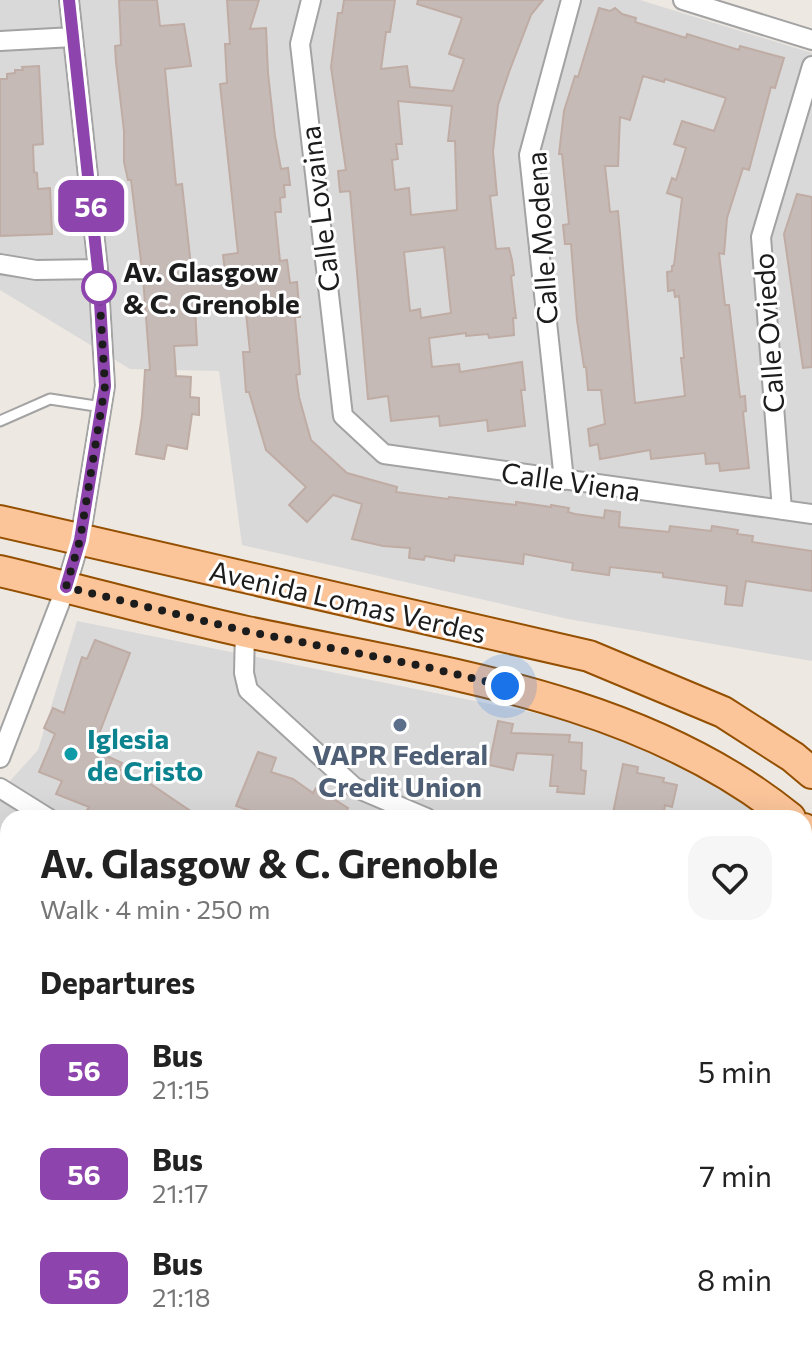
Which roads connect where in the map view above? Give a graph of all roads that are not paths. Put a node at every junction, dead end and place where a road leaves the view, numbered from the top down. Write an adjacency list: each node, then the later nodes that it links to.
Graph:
1 (69, 0): 5 (street)
2 (311, 0): 12 (street, Calle Lovaina)
3 (571, 0): 14 (street, Calle Modena)
4 (683, 0): 6 (street)
5 (73, 37): 7 (street); 10 (street)
6 (812, 40)
7 (0, 41)
8 (812, 66): 15 (street, Calle Oviedo)
9 (0, 264): 10 (street)
10 (98, 269): 11 (street)
11 (102, 407): 13 (lane); 18 (street)
12 (344, 417): 14 (street, Calle Viena)
13 (0, 421)
14 (564, 480): 15 (street, Calle Viena)
15 (782, 510): 16 (street, Calle Viena)
16 (812, 514)
17 (0, 521): 18 (main road, Avenida Lomas Verdes)
18 (80, 540): 20 (street); 23 (main road, Avenida Lomas Verdes)
19 (0, 571): 20 (main road, Avenida Lomas Verdes)
20 (66, 587): 21 (main road, Avenida Lomas Verdes); 22 (street)
21 (245, 631): 26 (street); 27 (main road, Avenida Lomas Verdes)
22 (0, 758)
23 (812, 773)
24 (0, 788): 25 (street)
25 (35, 810)
26 (408, 810)
27 (780, 810)

